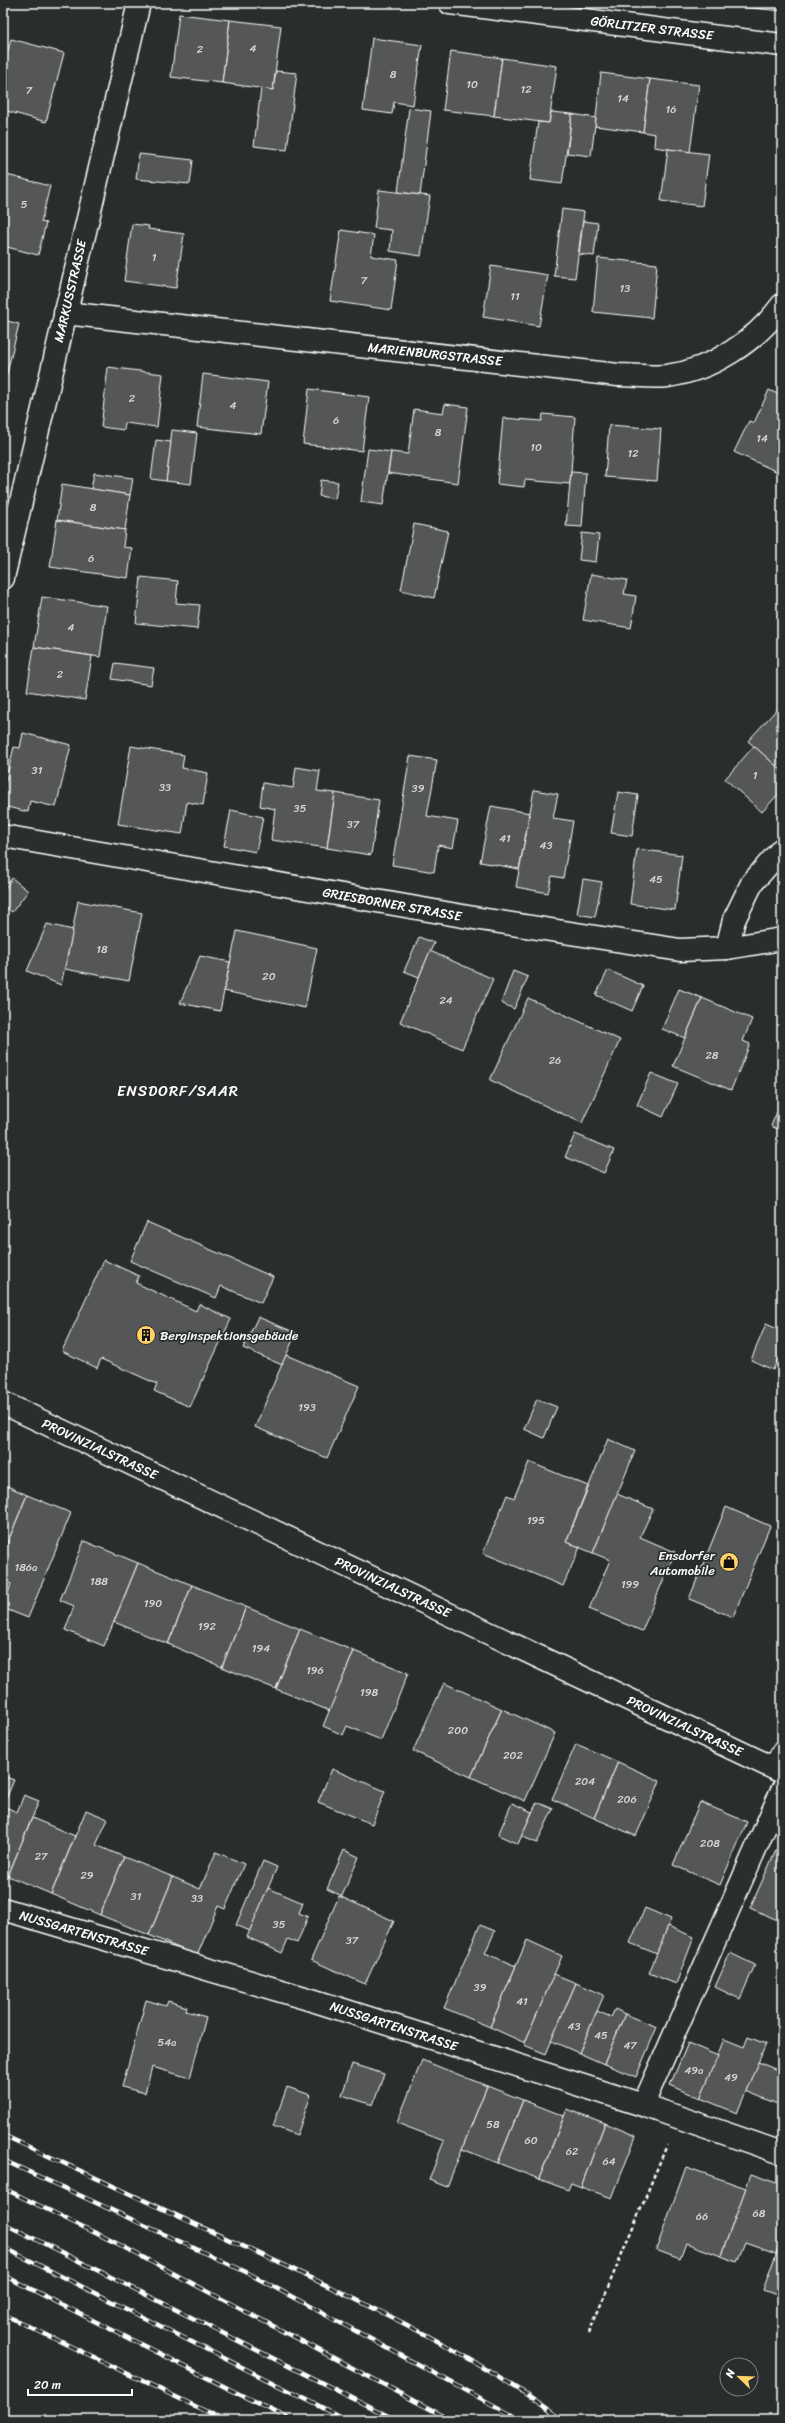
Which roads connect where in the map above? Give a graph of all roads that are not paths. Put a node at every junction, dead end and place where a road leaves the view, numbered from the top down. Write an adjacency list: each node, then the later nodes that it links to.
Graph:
1 (139, 3): 5 (street, MARKUSSTRASSE)
2 (450, 3): 3 (street, GÖRLITZER STRASSE)
3 (782, 45)
4 (782, 305): 5 (street, MARIENBURGSTRASSE)
5 (65, 312): 6 (street, MARKUSSTRASSE)
6 (3, 578)
7 (3, 836): 10 (street, GRIESBORNER STRASSE)
8 (782, 849): 10 (street)
9 (782, 938): 10 (street, GRIESBORNER STRASSE)
10 (727, 948)
11 (3, 1403): 12 (street, PROVINZIALSTRASSE)
12 (780, 1765)
13 (782, 1789): 15 (lane)
14 (3, 1909): 15 (street, NUSSGARTENSTRASSE)
15 (643, 2105): 16 (street, NUSSGARTENSTRASSE)
16 (782, 2153)

